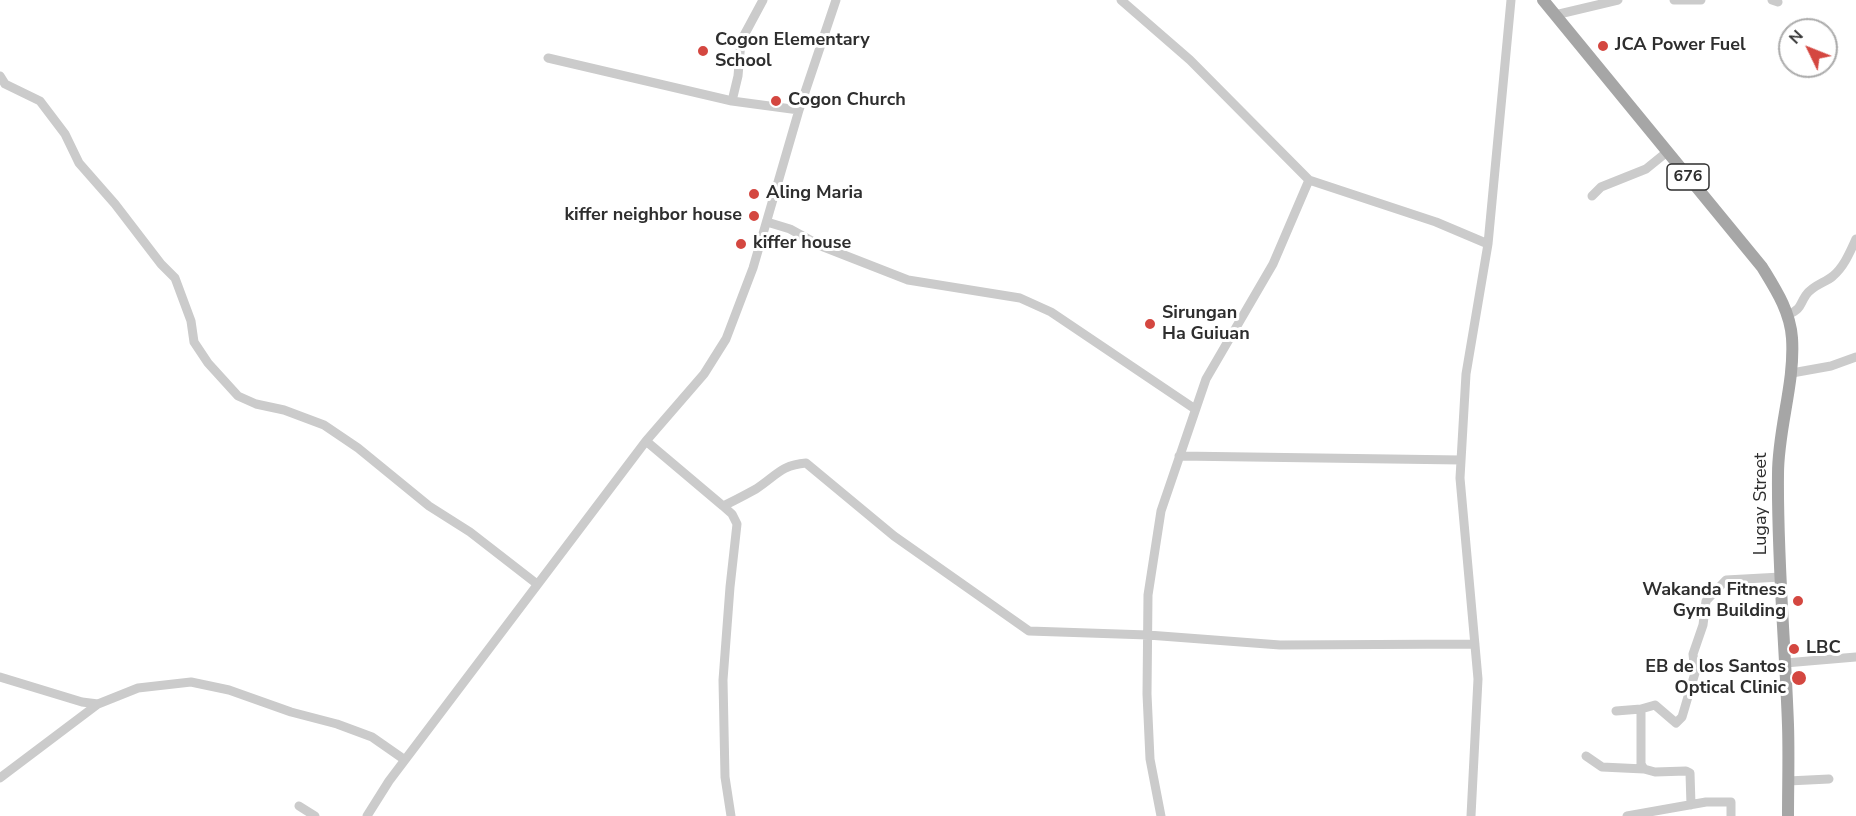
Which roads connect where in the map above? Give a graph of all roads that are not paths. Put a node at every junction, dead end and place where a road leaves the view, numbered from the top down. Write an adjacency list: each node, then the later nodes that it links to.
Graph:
1 (763, 0): 12 (street)
2 (836, 0): 13 (street)
3 (1121, 0): 15 (street)
4 (1511, 0): 19 (street)
5 (1543, 0): 9 (main road, 676)
6 (1618, 0): 9 (street)
7 (1674, 0): 8 (street)
8 (1701, 0)
9 (1555, 15): 14 (main road, 676)
10 (548, 58): 12 (street)
11 (0, 76): 31 (street)
12 (732, 101): 13 (street)
13 (799, 110): 17 (street)
14 (1667, 152): 16 (street); 20 (main road, 676)
15 (1309, 180): 19 (street); 23 (street)
16 (1592, 196)
17 (767, 222): 23 (street); 24 (street)
18 (1856, 239): 20 (street)
19 (1488, 244): 26 (street)
20 (1788, 315): 22 (main road, 676)
21 (1856, 357): 22 (street)
22 (1792, 373): 30 (main road, Lugay Street / 676)
23 (1195, 409): 25 (street)
24 (646, 441): 28 (street); 31 (street)
25 (1179, 456): 26 (street); 32 (street)
26 (1461, 459): 33 (street)
27 (735, 501): 28 (street); 29 (street); 32 (street)
28 (723, 506): 29 (street)
29 (732, 514): 53 (street)
30 (1781, 576): 35 (main road, Lugay Street / 676); 39 (street)
31 (537, 584): 43 (street)
32 (1148, 635): 33 (street); 54 (street)
33 (1475, 644): 55 (street)
34 (1856, 657): 35 (street)
35 (1785, 663): 47 (main road, Lugay Street / 676)
36 (0, 677): 37 (street)
37 (78, 700): 38 (street); 41 (street)
38 (98, 704): 41 (street); 43 (street)
39 (1641, 709): 40 (street); 44 (street)
40 (1616, 711)
41 (81, 717): 45 (street)
42 (1586, 756): 44 (street)
43 (405, 760): 52 (street)
44 (1644, 769): 48 (street)
45 (0, 778)
46 (1829, 779): 47 (street)
47 (1788, 781): 58 (main road, Lugay Street / 676)
48 (1691, 805): 50 (street); 57 (street)
49 (300, 806): 51 (street)
50 (1641, 815): 56 (street)
51 (315, 816)
52 (367, 816)
53 (731, 816)
54 (1161, 816)
55 (1471, 816)
56 (1627, 816)
57 (1731, 816)
58 (1788, 816)

